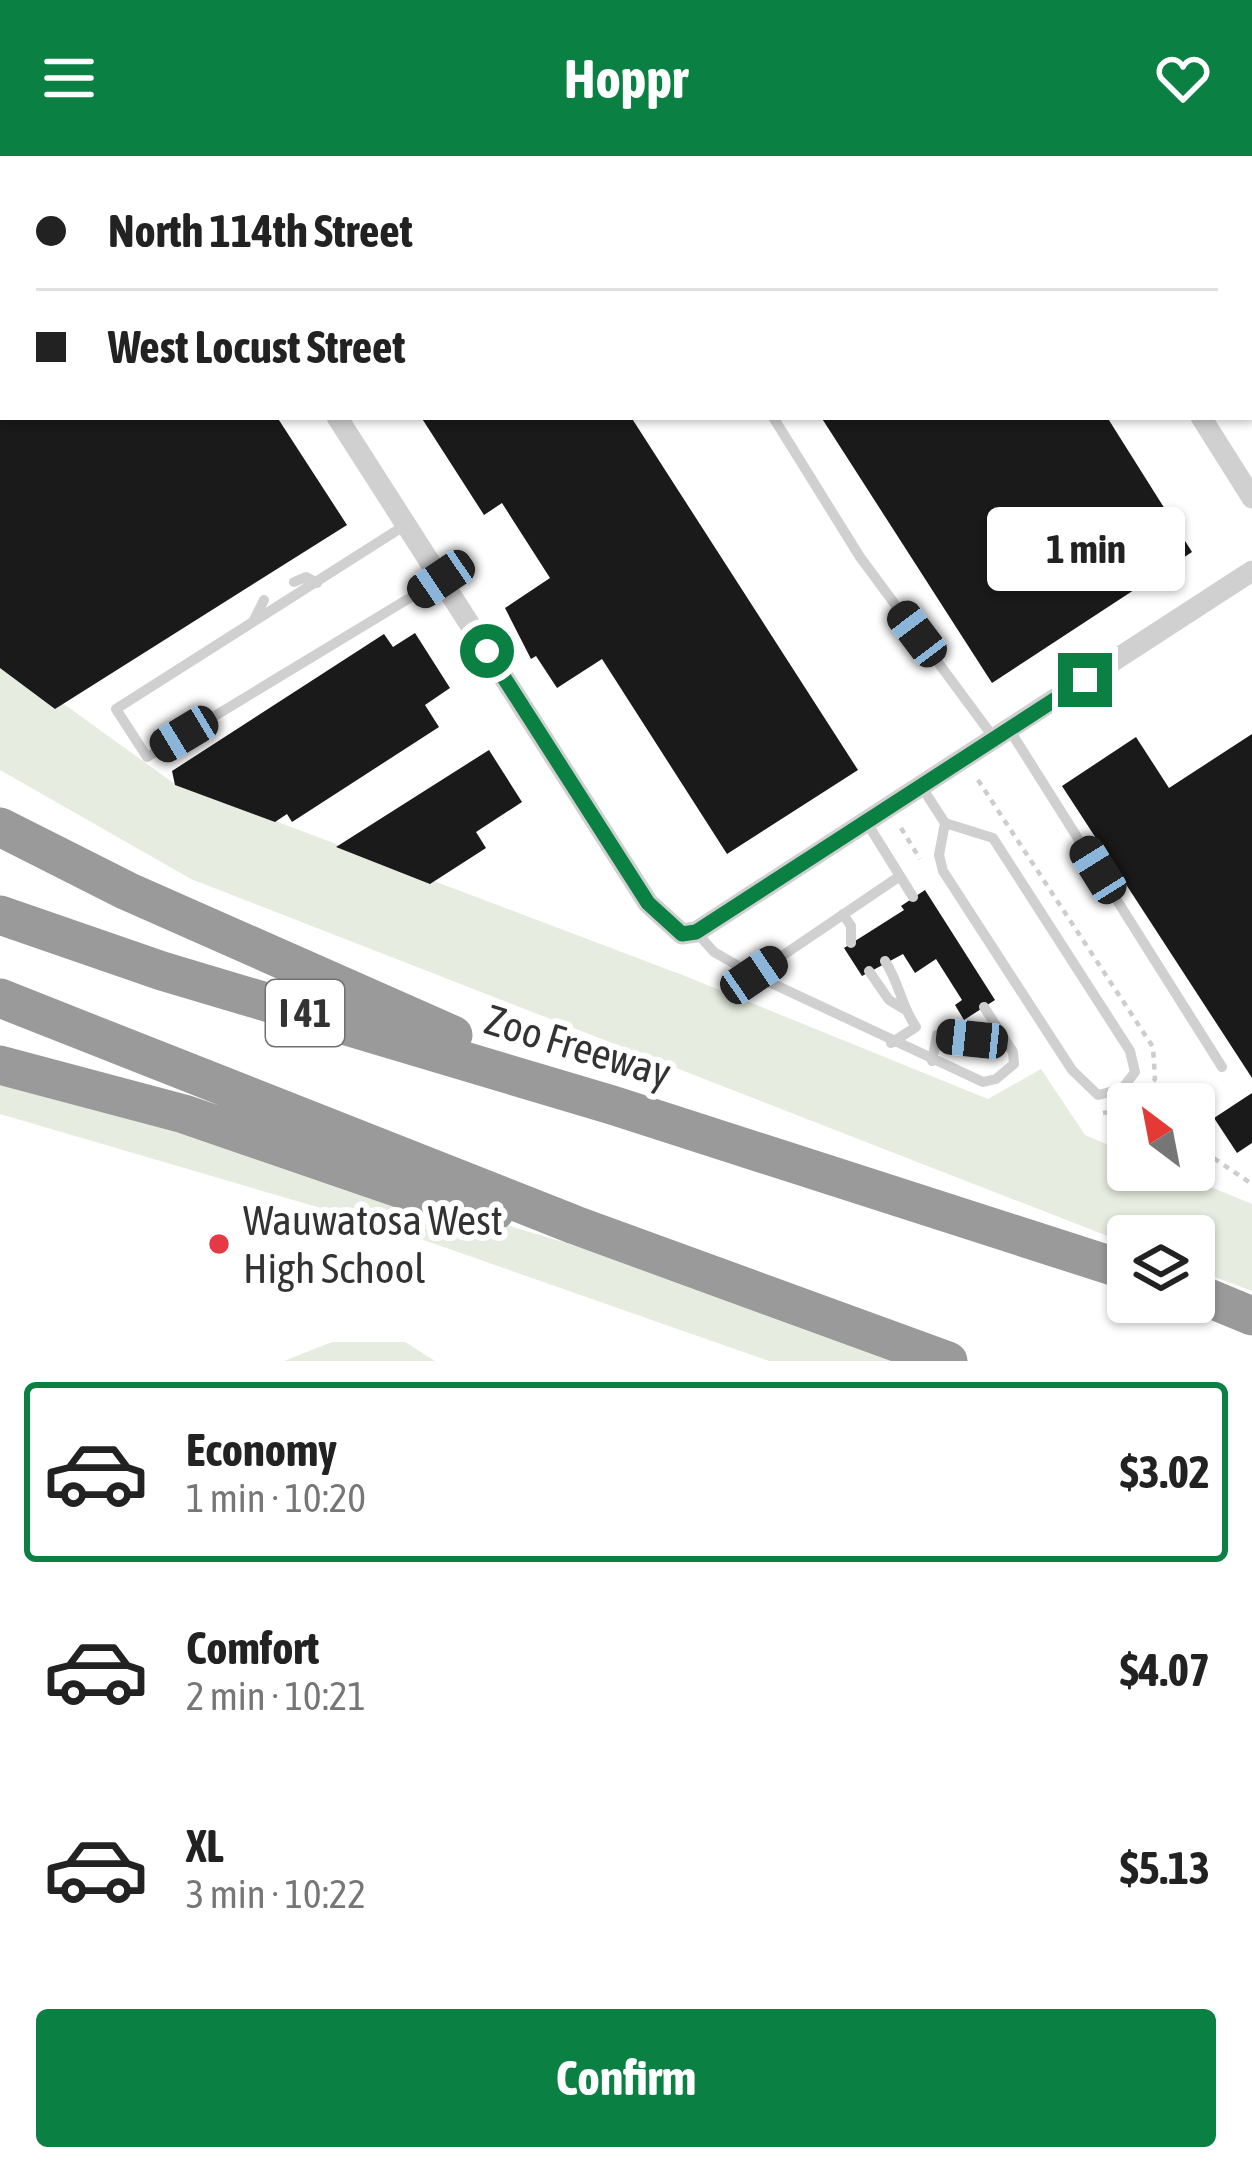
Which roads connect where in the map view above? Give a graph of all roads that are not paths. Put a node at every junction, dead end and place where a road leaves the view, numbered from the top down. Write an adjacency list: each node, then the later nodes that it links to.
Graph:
1 (339, 420): 5 (street)
2 (775, 420): 12 (lane)
3 (1203, 420): 4 (street)
4 (1252, 498)
5 (406, 524): 7 (street); 9 (lane)
6 (1252, 571): 12 (street)
7 (441, 579): 11 (lane); 21 (street)
8 (294, 581): 9 (lane)
9 (317, 583): 11 (lane)
10 (264, 600): 11 (lane)
11 (253, 622)
12 (1001, 734): 13 (street); 34 (lane)
13 (920, 784): 14 (street); 15 (lane)
14 (866, 820): 17 (lane); 21 (street)
15 (945, 823): 15 (lane)
16 (0, 827): 35 (highway)
17 (900, 876): 18 (lane); 20 (lane)
18 (913, 897)
19 (0, 915): 35 (highway, Zoo Freeway / I 41)
20 (847, 920): 22 (lane); 23 (lane); 26 (lane)
21 (689, 933): 26 (lane)
22 (867, 934)
23 (851, 944)
24 (885, 961): 29 (lane)
25 (869, 971): 29 (lane)
26 (754, 975): 30 (lane)
27 (0, 998): 36 (highway, I 41)
28 (984, 1007): 31 (lane)
29 (904, 1009): 30 (lane)
30 (891, 1043): 32 (lane)
31 (1007, 1043): 32 (lane); 32 (lane)
32 (932, 1061)
33 (0, 1066): 36 (highway)
34 (1222, 1066)
35 (612, 1105): 37 (highway, Zoo Freeway / I 41)
36 (574, 1225): 40 (highway, I 41)
37 (1107, 1264)
38 (1215, 1301): 39 (highway)
39 (1252, 1316)
40 (948, 1361)

